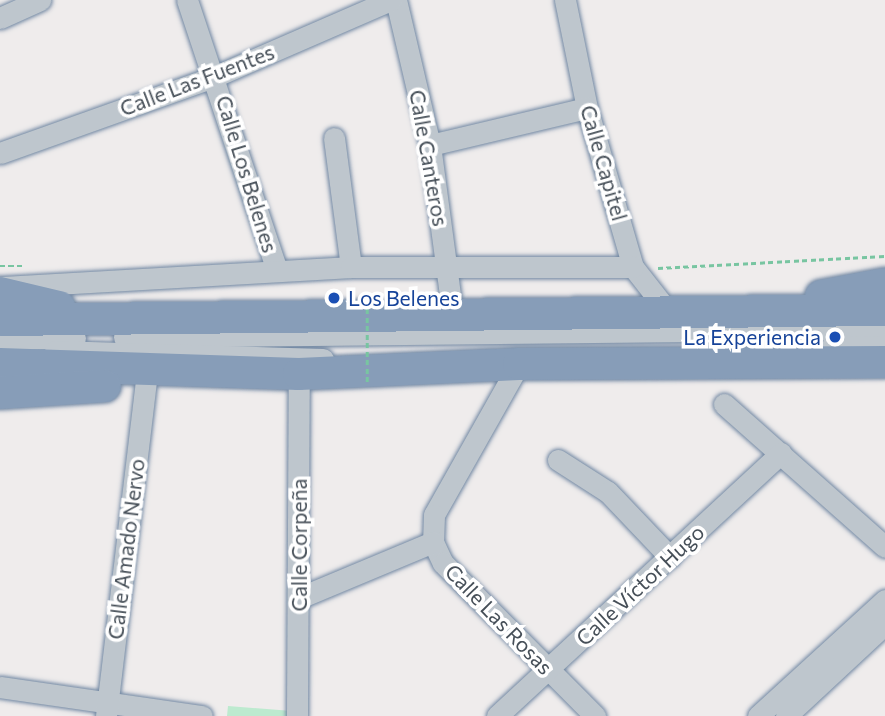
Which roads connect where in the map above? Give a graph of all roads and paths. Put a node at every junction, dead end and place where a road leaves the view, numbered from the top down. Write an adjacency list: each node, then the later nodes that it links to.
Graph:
1 (40, 0): 6 (street)
2 (187, 0): 7 (street, Calle Los Belenes)
3 (391, 0): 7 (street, Calle Las Fuentes)
4 (396, 0): 10 (street, Calle Canteros)
5 (565, 0): 8 (street, Calle Capitel)
6 (0, 18)
7 (216, 76): 11 (street, Calle Las Fuentes); 15 (street, Calle Los Belenes)
8 (587, 108): 10 (street); 14 (street, Calle Capitel)
9 (334, 138): 13 (street)
10 (430, 145): 12 (street, Calle Canteros)
11 (0, 153)
12 (446, 264): 13 (street); 14 (street); 23 (street, Calle Canteros)
13 (351, 267): 15 (street)
14 (633, 267): 22 (street, Calle Capitel)
15 (277, 270): 17 (street)
16 (885, 284): 21 (highway)
17 (0, 287)
18 (367, 292): 37 (path, bridge)
19 (0, 293): 24 (highway)
20 (885, 310): 21 (highway)
21 (763, 313): 22 (highway)
22 (670, 314): 23 (highway)
23 (453, 317): 24 (highway)
24 (147, 318): 25 (highway)
25 (0, 320)
26 (885, 329): 27 (street)
27 (0, 339)
28 (885, 346): 29 (street)
29 (0, 352)
30 (783, 360): 31 (highway); 33 (highway); 36 (highway)
31 (885, 362)
32 (0, 364): 34 (highway)
33 (519, 364): 35 (highway); 43 (street, Calle Las Rosas)
34 (232, 373): 35 (highway); 38 (highway)
35 (299, 374): 46 (street, Calle Corpeña)
36 (885, 376)
37 (367, 382)
38 (146, 383): 39 (highway); 51 (street, Calle Amado Nervo)
39 (0, 393)
40 (724, 404): 41 (street)
41 (781, 453): 44 (street); 45 (street, Calle Víctor Hugo)
42 (558, 460): 45 (street)
43 (433, 542): 46 (street); 49 (street, Calle Las Rosas)
44 (885, 547)
45 (670, 557): 49 (street, Calle Víctor Hugo)
46 (299, 598): 54 (street, Calle Corpeña)
47 (885, 600): 57 (street)
48 (885, 624): 58 (street)
49 (549, 670): 55 (street, Calle Víctor Hugo); 56 (street, Calle Las Rosas)
50 (0, 687): 51 (street)
51 (107, 710): 52 (street)
52 (195, 715): 53 (street)
53 (202, 716)
54 (297, 716)
55 (497, 716)
56 (594, 716)
57 (758, 716)
58 (786, 716)

